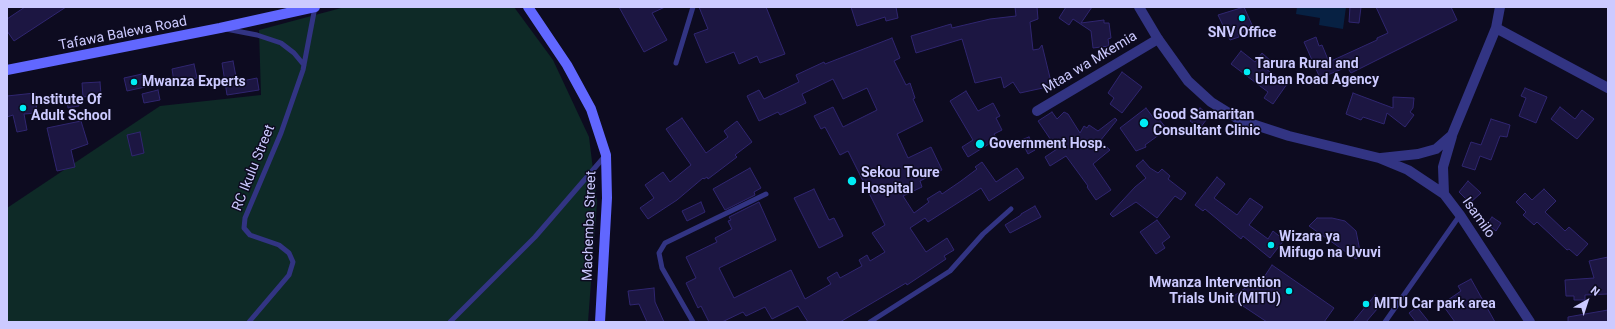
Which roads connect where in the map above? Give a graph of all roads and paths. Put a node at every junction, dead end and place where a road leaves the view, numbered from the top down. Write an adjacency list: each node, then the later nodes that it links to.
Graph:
1 (315, 7): 6 (main road, Tafawa Balewa Road); 10 (lane, RC Ikulu Street)
2 (528, 7): 15 (main road, Machemba Street)
3 (693, 7): 9 (lane)
4 (1139, 7): 8 (street)
5 (1500, 7): 7 (street)
6 (220, 28): 10 (lane); 11 (main road, Tafawa Balewa Road)
7 (1496, 28): 12 (street); 14 (street)
8 (1158, 39): 13 (street, Mtaa wa Mkemia); 16 (street)
9 (676, 63)
10 (304, 65): 21 (lane, RC Ikulu Street)
11 (7, 70)
12 (1608, 88)
13 (1037, 111)
14 (1452, 135): 16 (street); 18 (street)
15 (606, 155): 22 (lane); 23 (main road, Machemba Street)
16 (1379, 158): 18 (street, Isamilo)
17 (766, 194): 24 (lane)
18 (1444, 194): 20 (street, Isamilo)
19 (1011, 209): 25 (lane)
20 (1460, 215): 26 (lane); 27 (street, Isamilo)
21 (249, 322)
22 (450, 322)
23 (600, 322)
24 (693, 322)
25 (870, 322)
26 (1385, 322)
27 (1530, 322)

